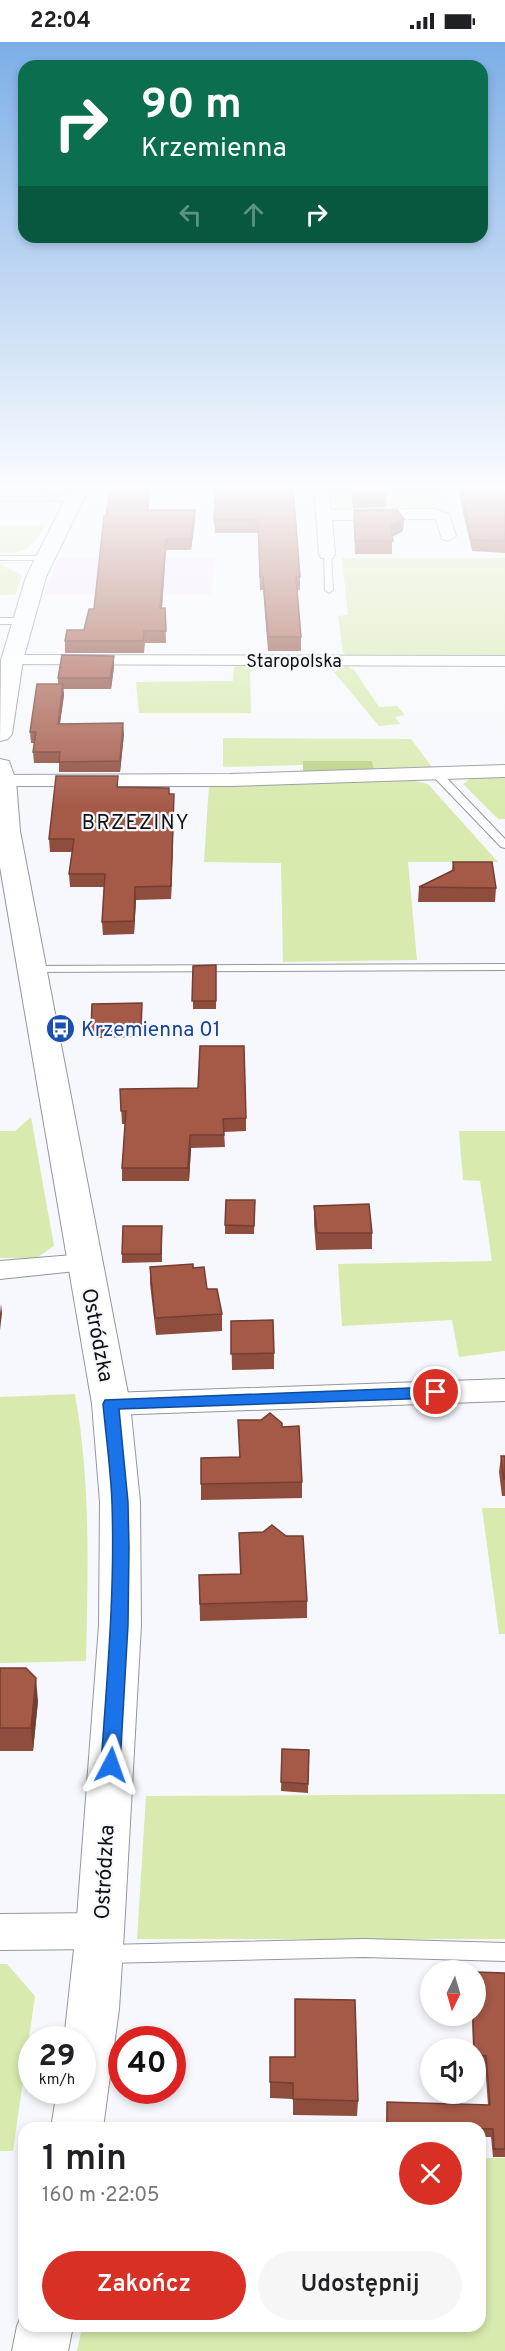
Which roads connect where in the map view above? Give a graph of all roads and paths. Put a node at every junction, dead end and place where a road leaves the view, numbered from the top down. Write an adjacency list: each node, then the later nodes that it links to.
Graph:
1 (30, 596): 3 (street)
2 (0, 621): 3 (lane)
3 (23, 621): 4 (street)
4 (12, 660): 5 (street, Staropolska); 6 (street)
5 (505, 661)
6 (0, 724)
7 (434, 771): 8 (street); 9 (street); 10 (lane)
8 (505, 771)
9 (2, 774): 11 (street, Ostródzka)
10 (505, 845)
11 (6, 854): 13 (street, Ostródzka)
12 (505, 967): 13 (lane)
13 (31, 969): 14 (street, Ostródzka)
14 (84, 1263): 15 (street); 17 (street, Ostródzka)
15 (0, 1270)
16 (505, 1390): 17 (street)
17 (111, 1404): 19 (street, Ostródzka)
18 (0, 1932): 19 (street)
19 (99, 1943): 20 (lane); 21 (street, Ostródzka)
20 (505, 1952)
21 (91, 2026)
22 (80, 2104): 23 (street, Ostródzka)
23 (78, 2122)
24 (44, 2332): 25 (street)
25 (40, 2351)

